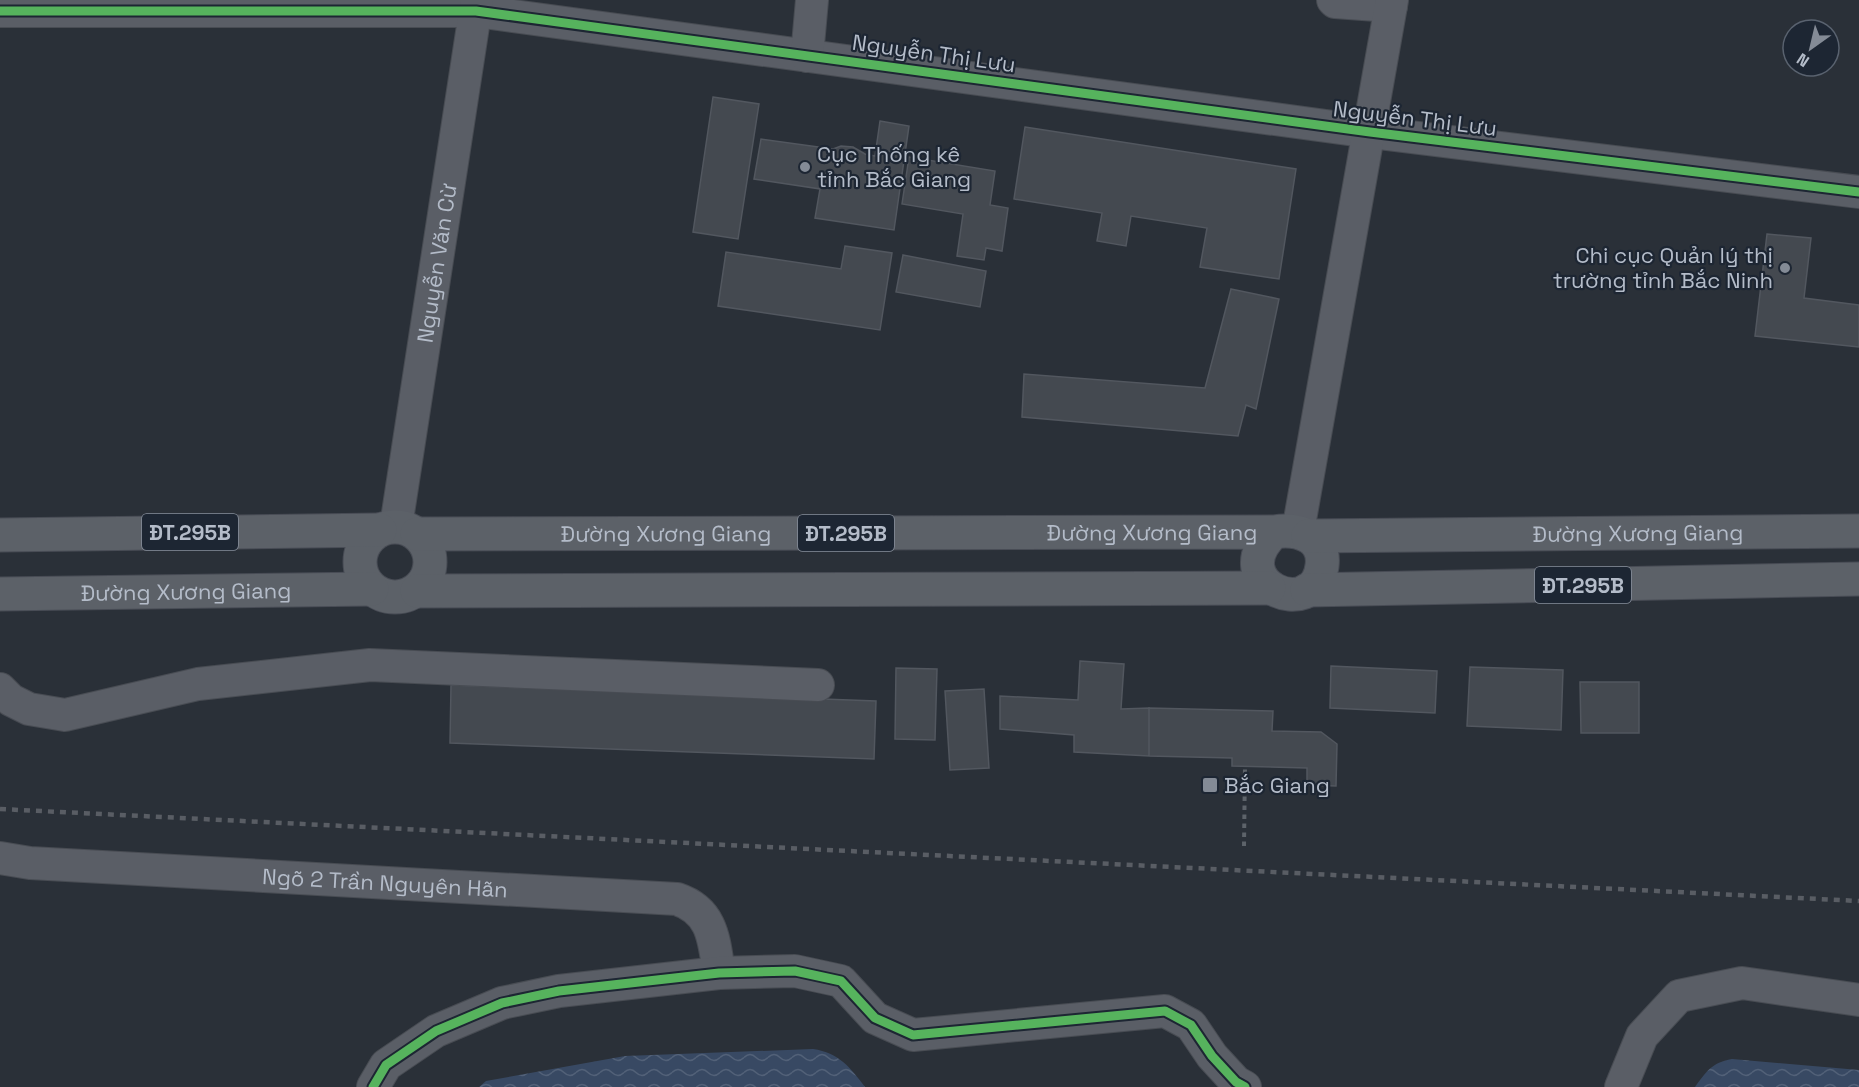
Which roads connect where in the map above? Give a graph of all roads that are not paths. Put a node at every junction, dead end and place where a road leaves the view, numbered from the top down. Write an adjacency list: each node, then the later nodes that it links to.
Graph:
1 (812, 0): 7 (street)
2 (1332, 0): 3 (street)
3 (1392, 3): 8 (street)
4 (161, 5): 5 (street, Nguyễn Thị Lưu); 6 (street, Nguyễn Thị Lưu)
5 (477, 6): 7 (street, Nguyễn Thị Lưu); 10 (street, Nguyễn Văn Cừ)
6 (0, 11)
7 (807, 56): 8 (street, Nguyễn Thị Lưu)
8 (1370, 132): 9 (street, Nguyễn Thị Lưu); 12 (street)
9 (1859, 192)
10 (398, 530): 12 (main road, Đường Xương Giang / ĐT.295B); 13 (main road, Đường Xương Giang / ĐT.295B); 16 (main road); 18 (main road)
11 (1859, 531): 12 (main road, Đường Xương Giang / ĐT.295B)
12 (1294, 533): 15 (main road); 17 (main road)
13 (0, 535)
14 (1859, 579): 17 (main road, ĐT.295B)
15 (1269, 588): 17 (main road, ĐT.295B); 18 (main road, ĐT.295B)
16 (372, 589): 18 (main road, ĐT.295B); 19 (main road, Đường Xương Giang / ĐT.295B)
17 (1307, 590)
18 (417, 591)
19 (0, 594)
20 (818, 685): 21 (street)
21 (0, 689)
22 (0, 858): 23 (street, Ngõ 2 Trần Nguyên Hãn)
23 (719, 973): 25 (street); 26 (street)
24 (1859, 1000): 27 (street)
25 (373, 1087)
26 (1245, 1087)
27 (1621, 1087)

